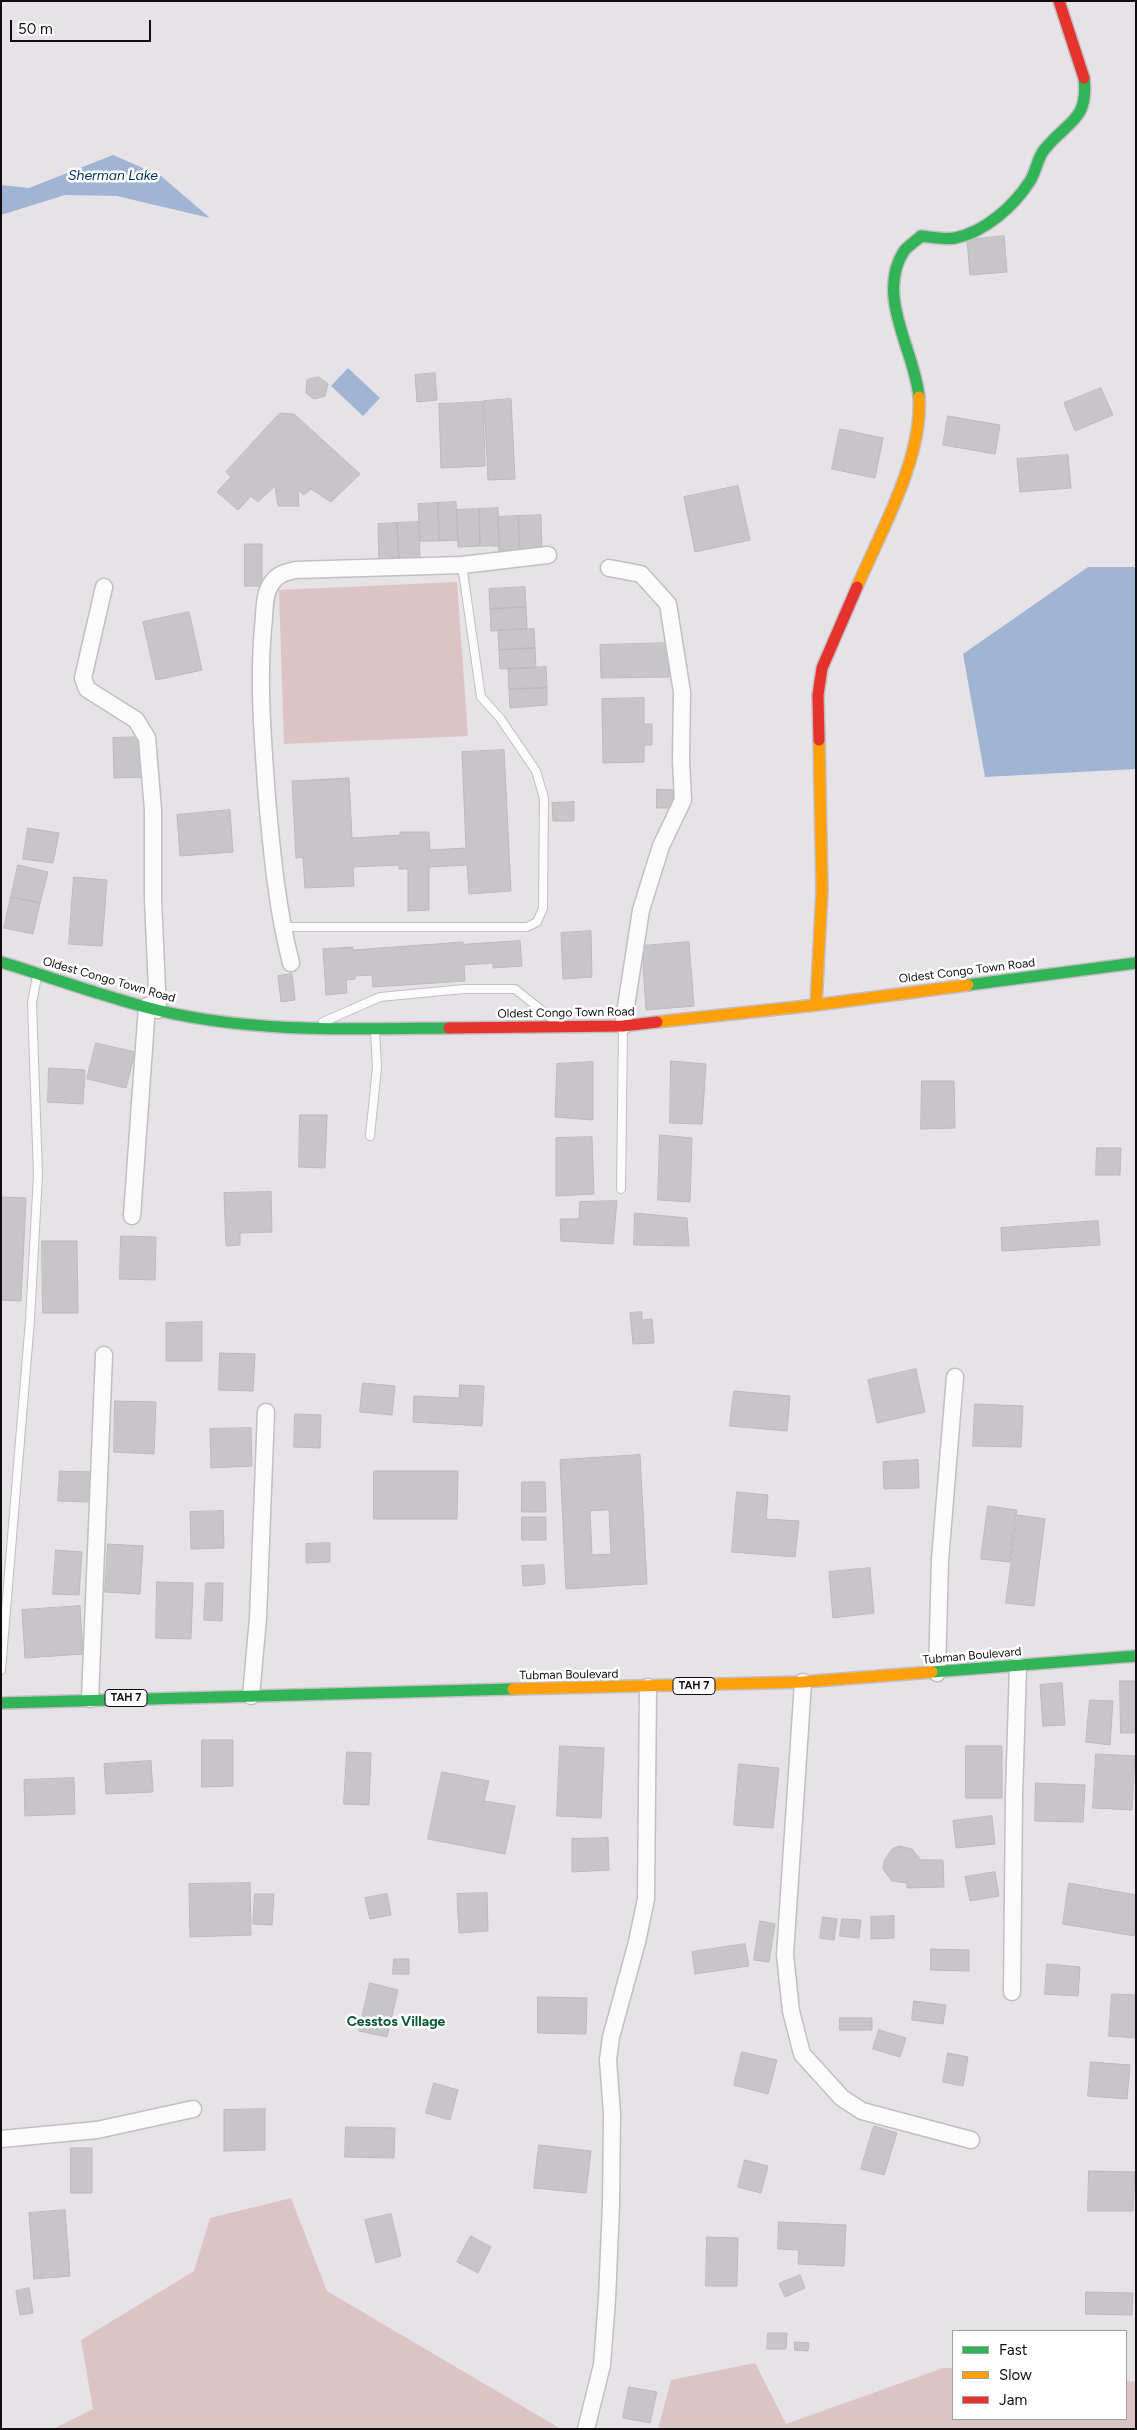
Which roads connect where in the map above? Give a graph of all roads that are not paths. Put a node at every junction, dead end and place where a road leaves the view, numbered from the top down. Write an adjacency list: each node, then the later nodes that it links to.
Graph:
1 (1059, 1): 11 (main road)
2 (548, 555): 3 (street)
3 (462, 565): 6 (street); 6 (lane)
4 (609, 568): 13 (street)
5 (104, 587): 12 (street)
6 (282, 927): 8 (street)
7 (1, 962): 10 (main road, Oldest Congo Town Road)
8 (291, 963)
9 (1136, 963): 11 (main road, Oldest Congo Town Road)
10 (38, 974): 12 (main road, Oldest Congo Town Road); 25 (lane)
11 (816, 1005): 13 (main road, Oldest Congo Town Road)
12 (152, 1008): 15 (main road, Oldest Congo Town Road); 19 (street)
13 (622, 1026): 14 (main road, Oldest Congo Town Road); 18 (lane)
14 (562, 1028): 15 (lane); 16 (main road, Oldest Congo Town Road)
15 (306, 1029): 16 (main road, Oldest Congo Town Road)
16 (375, 1029): 17 (lane)
17 (370, 1136)
18 (621, 1189)
19 (132, 1216)
20 (104, 1355): 30 (street)
21 (955, 1376): 26 (street)
22 (266, 1412): 29 (street)
23 (1136, 1656): 24 (main road, Tubman Boulevard / TAH 7)
24 (1018, 1666): 26 (main road, Tubman Boulevard / TAH 7); 32 (street)
25 (1, 1670)
26 (937, 1673): 27 (main road, Tubman Boulevard / TAH 7)
27 (803, 1682): 28 (main road, Tubman Boulevard / TAH 7); 35 (street)
28 (648, 1687): 29 (main road, Tubman Boulevard / TAH 7); 36 (street)
29 (252, 1696): 30 (main road, Tubman Boulevard / TAH 7)
30 (90, 1699): 31 (main road, Tubman Boulevard / TAH 7)
31 (1, 1703)
32 (1012, 1992)
33 (193, 2109): 34 (street)
34 (1, 2139)
35 (971, 2140)
36 (586, 2429)

